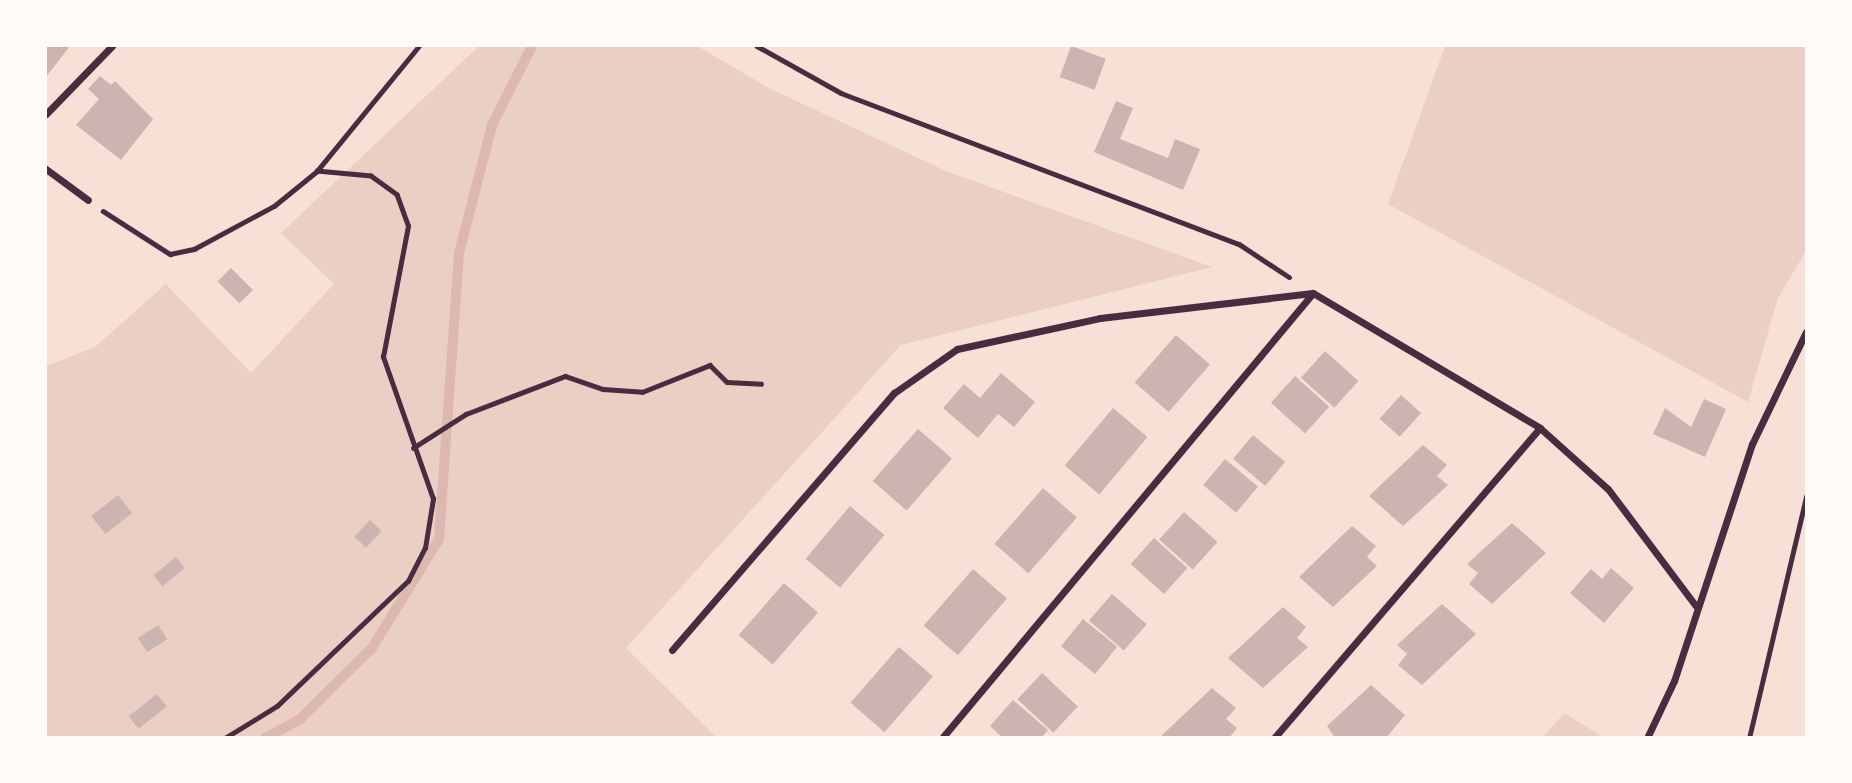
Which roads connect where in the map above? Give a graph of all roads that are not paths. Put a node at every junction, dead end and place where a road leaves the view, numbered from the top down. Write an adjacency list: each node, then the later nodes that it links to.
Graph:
1 (112, 46): 2 (street)
2 (46, 114)
3 (46, 169): 4 (street)
4 (88, 200)
5 (1313, 293): 7 (street); 10 (street); 11 (street)
6 (1807, 332): 9 (street)
7 (1540, 428): 9 (street); 12 (street)
8 (1807, 496): 14 (lane)
9 (1696, 606): 13 (street)
10 (672, 650)
11 (942, 737)
12 (1274, 737)
13 (1647, 737)
14 (1749, 737)

